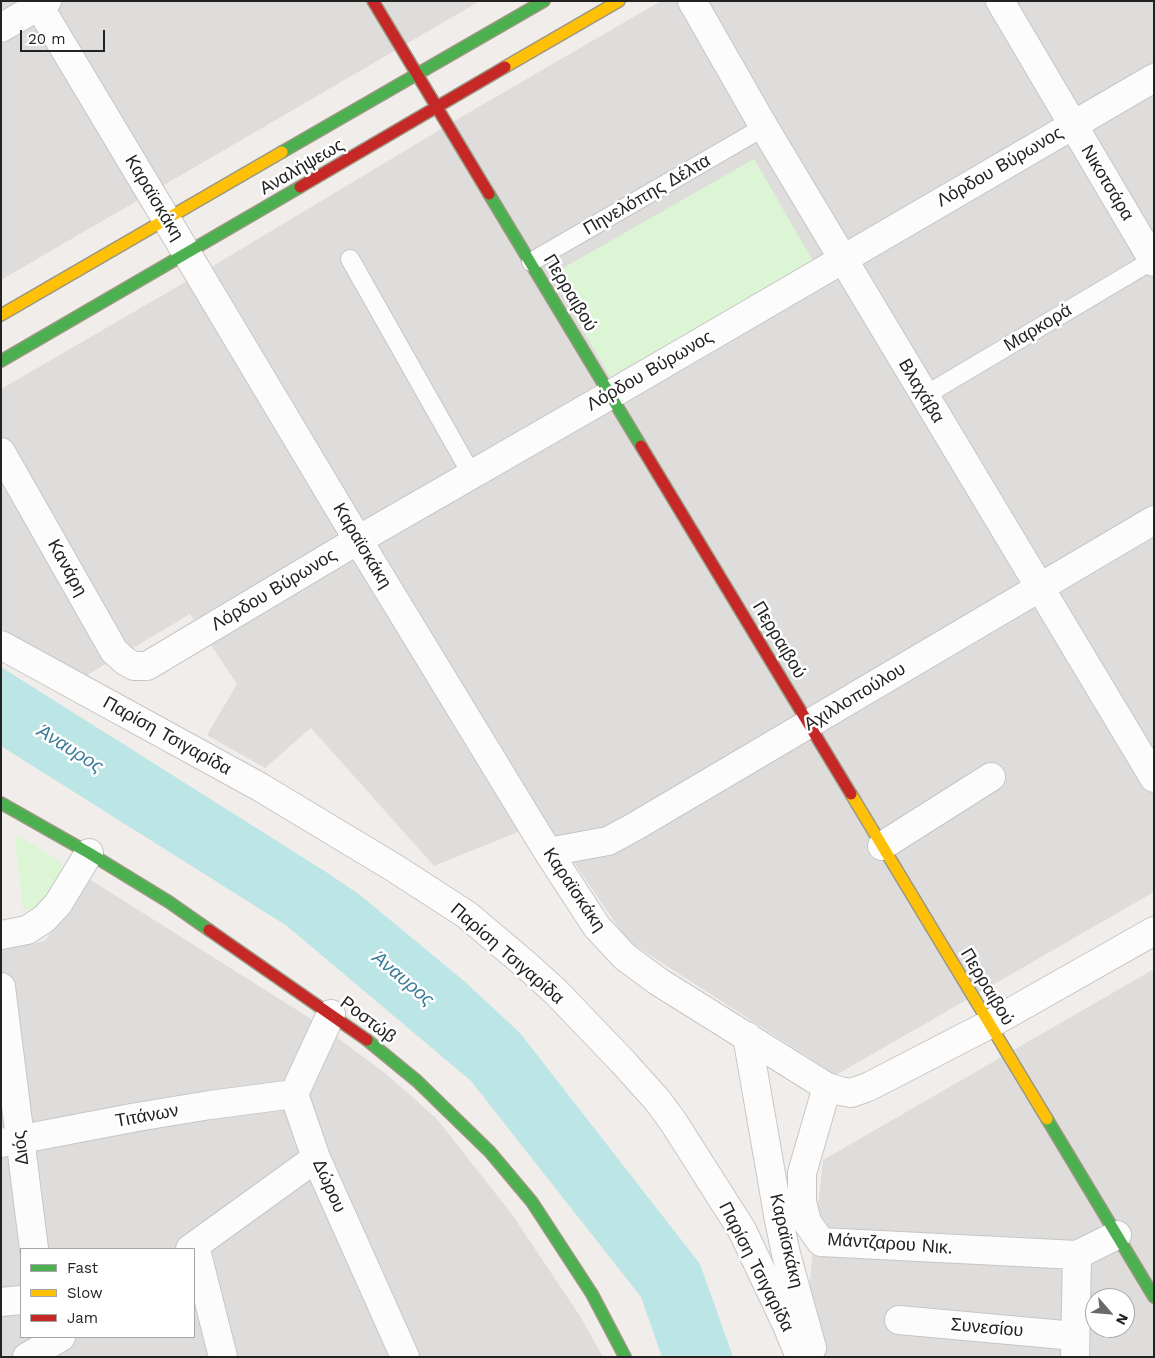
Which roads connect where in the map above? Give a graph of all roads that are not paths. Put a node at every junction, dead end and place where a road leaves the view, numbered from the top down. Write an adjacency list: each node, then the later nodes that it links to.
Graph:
1 (373, 1): 8 (street, Περραιβού)
2 (544, 1): 8 (street, Αναλήψεως)
3 (619, 1): 10 (street, Αναλήψεως)
4 (692, 1): 12 (street, Βλαχάβα)
5 (1000, 1): 11 (street, Νικοτσάρα)
6 (40, 3): 7 (street); 13 (street, Καραϊσκάκη)
7 (1, 28)
8 (418, 75): 10 (street, Περραιβού); 13 (street, Αναλήψεως)
9 (1154, 78): 11 (street, Λόρδου Βύρωνος)
10 (437, 108): 14 (street, Αναλήψεως); 18 (street, Περραιβού)
11 (1073, 125): 16 (street, Λόρδου Βύρωνος); 17 (street, Νικοτσάρα)
12 (764, 127): 16 (street, Βλαχάβα); 18 (lane, Πηνελόπης Δέλτα)
13 (167, 220): 14 (street, Καραϊσκάκη); 19 (street, Αναλήψεως)
14 (187, 254): 20 (street, Αναλήψεως); 26 (street, Καραϊσκάκη)
15 (350, 259): 24 (lane)
16 (843, 260): 21 (street, Λόρδου Βύρωνος); 22 (street, Βλαχάβα)
17 (1153, 261): 22 (lane, Μαρκορά)
18 (531, 262): 21 (street, Περραιβού)
19 (1, 316)
20 (1, 361)
21 (610, 395): 24 (street, Λόρδου Βύρωνος); 30 (street, Περραιβού)
22 (924, 396): 27 (street, Βλαχάβα)
23 (1, 452): 29 (street, Κανάρη)
24 (472, 475): 26 (street, Λόρδου Βύρωνος)
25 (1154, 520): 27 (street, Αχιλλοπούλου)
26 (358, 540): 29 (street, Λόρδου Βύρωνος); 35 (street, Καραϊσκάκη)
27 (1039, 588): 30 (street, Αχιλλοπούλου); 32 (street, Βλαχάβα)
28 (1, 645): 60 (street, Παρίση Τσιγαρίδα)
29 (147, 666)
30 (809, 724): 34 (street, Περραιβού); 35 (street, Αχιλλοπούλου)
31 (991, 777): 34 (street)
32 (1154, 778)
33 (1, 803): 36 (street, Ροστώβ)
34 (882, 846): 41 (street, Περραιβού)
35 (548, 852): 42 (street, Καραϊσκάκη)
36 (89, 854): 38 (street); 40 (street, Ροστώβ)
37 (1154, 931): 41 (street)
38 (1, 936)
39 (1, 987): 45 (street, Διός)
40 (331, 1014): 44 (street); 59 (street, Ροστώβ)
41 (990, 1024): 43 (street, Καραϊσκάκη); 47 (street, Περραιβού)
42 (747, 1036): 43 (street, Καραϊσκάκη); 61 (street, Καραϊσκάκη)
43 (827, 1087): 50 (street, Μάντζαρου Νικ.)
44 (294, 1094): 45 (street, Τιτάνων); 46 (street, Δώρου)
45 (11, 1141): 49 (street, Διός)
46 (316, 1158): 48 (street); 58 (street, Δώρου)
47 (1117, 1235): 50 (street, Μάντζαρου Νικ.); 52 (street, Περραιβού)
48 (192, 1247)
49 (34, 1248)
50 (1077, 1255): 56 (street)
51 (195, 1258): 57 (street)
52 (1154, 1297)
53 (20, 1300): 54 (street)
54 (1, 1302)
55 (899, 1320): 56 (street, Συνεσίου)
56 (1075, 1347)
57 (223, 1357)
58 (405, 1357)
59 (626, 1357)
60 (800, 1357)
61 (814, 1357)

